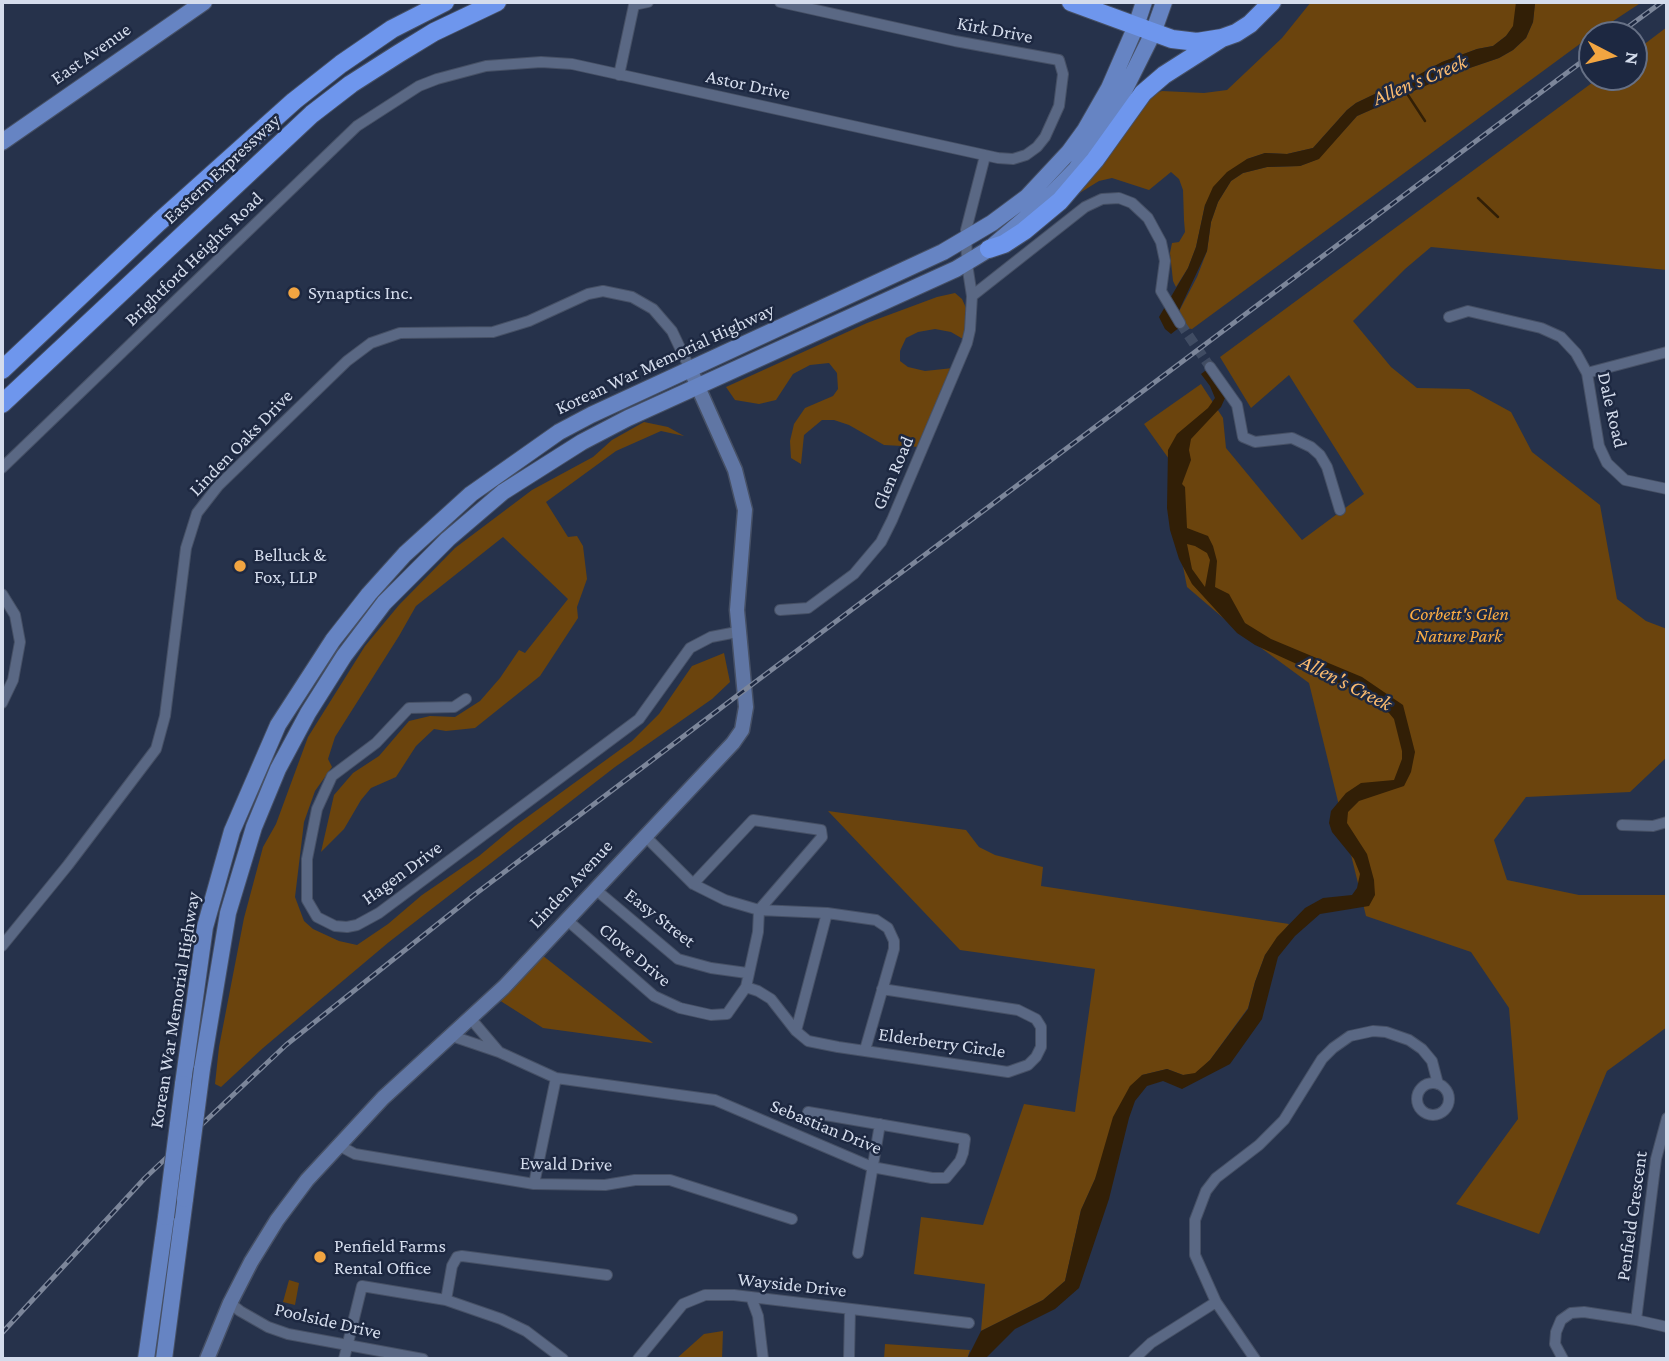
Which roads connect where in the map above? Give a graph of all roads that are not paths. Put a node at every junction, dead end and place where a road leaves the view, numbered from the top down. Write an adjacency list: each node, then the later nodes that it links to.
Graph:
1 (204, 2): 14 (main road, East Avenue)
2 (445, 2): 25 (highway, Eastern Expressway)
3 (497, 2): 28 (highway, Eastern Expressway)
4 (648, 2): 12 (street)
5 (780, 2): 15 (street, Kirk Drive)
6 (1071, 2): 10 (highway)
7 (1144, 2): 10 (main road)
8 (1164, 2): 10 (main road)
9 (1272, 2): 11 (highway)
10 (1145, 30): 11 (highway); 16 (main road, Korean War Memorial Highway); 17 (main road, Korean War Memorial Highway)
11 (1222, 38): 17 (highway)
12 (619, 75): 13 (street, Astor Drive); 15 (street, Astor Drive)
13 (419, 86): 29 (street, Brightford Heights Road)
14 (2, 142)
15 (985, 156): 16 (street)
16 (965, 239): 18 (street, Glen Road); 24 (main road, Korean War Memorial Highway)
17 (989, 249): 18 (main road, Korean War Memorial Highway)
18 (967, 264): 19 (street, Glen Road); 27 (main road, Korean War Memorial Highway)
19 (972, 296): 21 (street); 33 (street, Glen Road)
20 (1449, 317): 26 (street, Dale Road)
21 (1179, 321)
22 (1667, 352): 26 (street)
23 (1210, 367): 31 (street)
24 (690, 369): 27 (street, Linden Avenue); 45 (street, Linden Oaks Drive); 74 (main road, Korean War Memorial Highway, bridge)
25 (2, 370)
26 (1587, 373): 30 (street, Dale Road)
27 (699, 386): 34 (street, Linden Avenue); 75 (main road, Korean War Memorial Highway, bridge)
28 (2, 404)
29 (2, 468)
30 (1667, 489)
31 (1340, 510)
32 (2, 594): 36 (street)
33 (780, 610)
34 (737, 632): 35 (street, Hagen Drive); 39 (street, Linden Avenue)
35 (466, 699)
36 (2, 703)
37 (1667, 822): 38 (street)
38 (1622, 825)
39 (645, 836): 40 (street); 41 (street, Linden Avenue)
40 (693, 884): 42 (street); 42 (street)
41 (595, 889): 44 (street, Linden Avenue); 46 (street, Easy Street)
42 (759, 909): 43 (street); 46 (street)
43 (828, 913): 48 (street); 50 (street)
44 (567, 920): 47 (street, Clove Drive); 49 (street, Linden Avenue)
45 (2, 946)
46 (747, 973): 47 (street)
47 (746, 987): 50 (street, Elderberry Circle)
48 (882, 989): 52 (street); 52 (street, Elderberry Circle)
49 (471, 1019): 51 (street, Linden Avenue); 53 (street, Sebastian Drive)
50 (796, 1031): 52 (street, Elderberry Circle)
51 (452, 1036): 53 (street, Sebastian Drive); 59 (street, Linden Avenue)
52 (865, 1050)
53 (499, 1052): 54 (street, Sebastian Drive)
54 (556, 1078): 60 (street, Sebastian Drive); 61 (street)
55 (1437, 1084): 67 (street)
56 (808, 1112): 58 (street, Sebastian Drive)
57 (1667, 1118): 70 (street, Penfield Crescent)
58 (880, 1124): 60 (street); 60 (street, Sebastian Drive)
59 (338, 1145): 61 (street, Ewald Drive); 68 (street, Linden Avenue)
60 (872, 1167): 63 (street)
61 (534, 1184): 62 (street, Ewald Drive)
62 (792, 1219)
63 (858, 1253)
64 (607, 1275): 66 (street)
65 (751, 1297): 69 (street, Wayside Drive); 80 (street, Wayside Drive); 81 (street)
66 (446, 1300): 73 (street); 79 (street)
67 (1216, 1302): 83 (street); 84 (street)
68 (230, 1303): 73 (street, Poolside Drive); 76 (street, Linden Avenue)
69 (850, 1309): 71 (street, Wayside Drive); 82 (street)
70 (1636, 1320): 72 (street); 85 (street)
71 (969, 1322)
72 (1667, 1327)
73 (347, 1345): 77 (street); 78 (street, Poolside Drive)
74 (146, 1359)
75 (164, 1359)
76 (207, 1359)
77 (344, 1359)
78 (423, 1359)
79 (563, 1359)
80 (638, 1359)
81 (763, 1359)
82 (849, 1359)
83 (1134, 1359)
84 (1255, 1359)
85 (1563, 1359)

